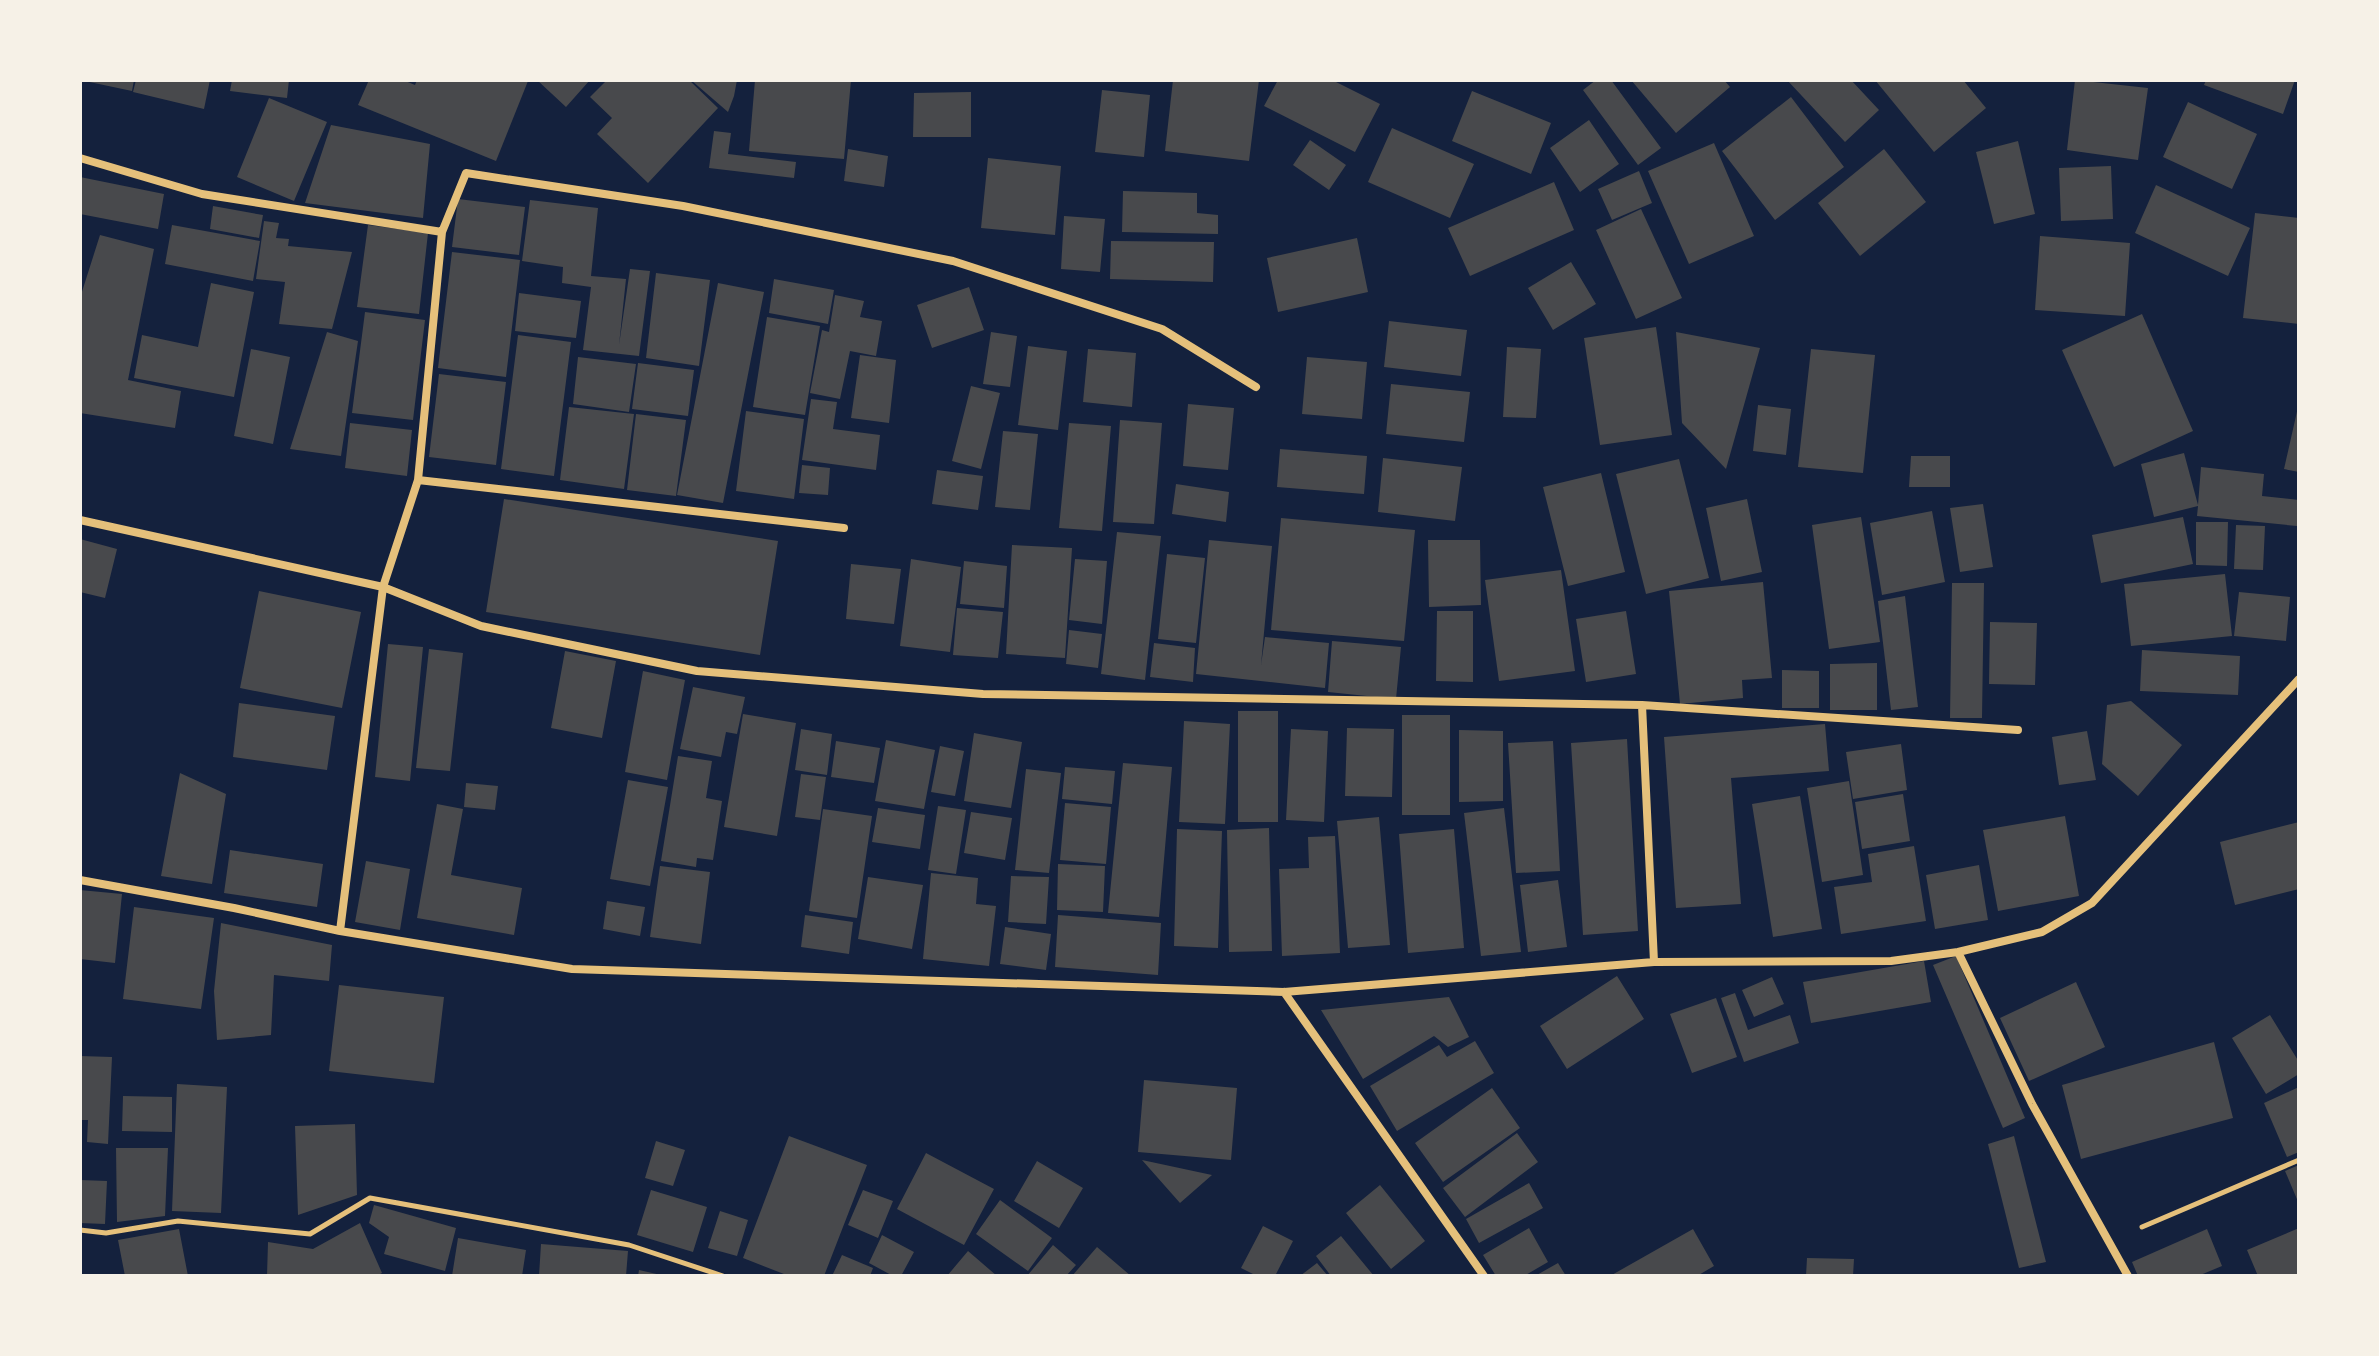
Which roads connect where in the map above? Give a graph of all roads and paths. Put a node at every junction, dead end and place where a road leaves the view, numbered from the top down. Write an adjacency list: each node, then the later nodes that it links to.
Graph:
1 (80, 158): 2 (street)
2 (442, 232): 3 (street); 4 (street)
3 (1256, 387)
4 (418, 480): 6 (street); 7 (street)
5 (80, 520): 7 (street)
6 (844, 528)
7 (383, 587): 9 (street); 12 (street)
8 (2299, 679): 13 (street)
9 (1642, 705): 10 (street); 14 (street)
10 (2018, 730)
11 (80, 880): 12 (street)
12 (340, 931): 15 (street)
13 (1958, 952): 14 (street); 18 (street)
14 (1654, 962): 15 (street)
15 (1284, 992): 20 (street)
16 (2299, 1160): 18 (path)
17 (80, 1230): 19 (path)
18 (2108, 1242): 21 (street)
19 (723, 1276)
20 (1484, 1276)
21 (2128, 1276)

